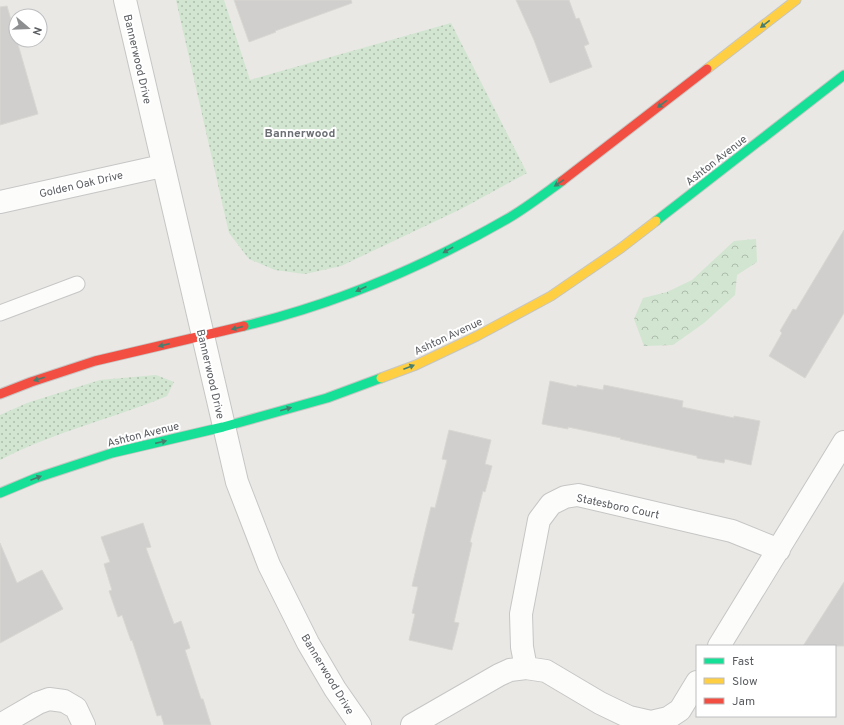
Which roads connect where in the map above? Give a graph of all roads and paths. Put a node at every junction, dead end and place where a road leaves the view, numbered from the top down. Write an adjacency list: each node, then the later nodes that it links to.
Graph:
1 (125, 0): 4 (street, Bannerwood Drive)
2 (796, 0): 8 (main road, one-way to 8)
3 (844, 75): 10 (main road, Ashton Avenue, one-way to 3)
4 (162, 166): 5 (street, Golden Oak Drive); 8 (street, Bannerwood Drive)
5 (0, 202)
6 (77, 284): 7 (lane)
7 (0, 313)
8 (202, 336): 9 (main road, one-way to 9); 10 (street, Bannerwood Drive)
9 (0, 394)
10 (224, 428): 12 (main road, Ashton Avenue, one-way to 10); 19 (street, Bannerwood Drive)
11 (844, 442): 13 (street)
12 (0, 493)
13 (779, 550): 14 (street); 15 (street, Statesboro Court)
14 (720, 645)
15 (526, 668): 16 (street); 20 (street)
16 (696, 684)
17 (0, 725): 18 (street)
18 (84, 725)
19 (360, 725)
20 (412, 725)

